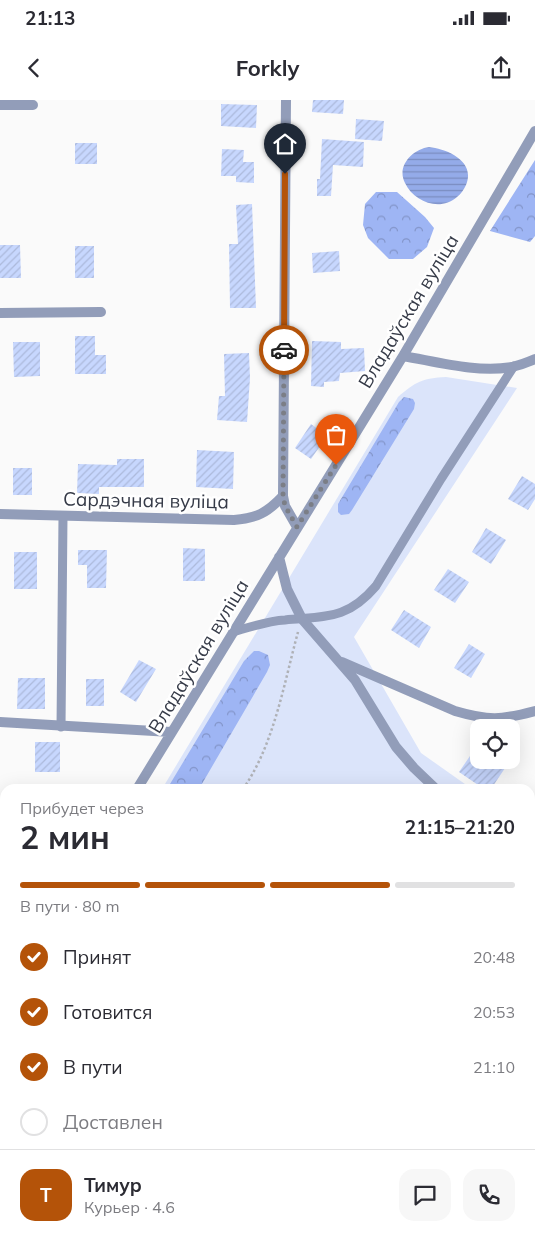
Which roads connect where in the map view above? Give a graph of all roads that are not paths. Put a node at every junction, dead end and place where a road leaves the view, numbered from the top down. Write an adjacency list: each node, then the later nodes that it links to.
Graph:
1 (286, 100): 10 (street)
2 (0, 105): 3 (street)
3 (33, 105)
4 (535, 131): 7 (street, Владаўская вуліца)
5 (101, 312): 6 (street)
6 (0, 313)
7 (403, 356): 9 (street); 13 (street, Владаўская вуліца)
8 (535, 359): 9 (street)
9 (514, 366): 15 (lane)
10 (283, 496): 12 (street, Сардэчная вуліца); 13 (street)
11 (0, 514): 12 (street, Сардэчная вуліца)
12 (63, 516): 20 (lane)
13 (297, 527): 14 (street, Владаўская вуліца)
14 (279, 556): 15 (street); 16 (street, Владаўская вуліца)
15 (302, 619): 16 (lane); 17 (street)
16 (233, 632): 21 (street, Владаўская вуліца)
17 (339, 660): 18 (street); 23 (street)
18 (535, 711)
19 (0, 722): 20 (street)
20 (61, 727): 21 (street)
21 (172, 732): 22 (street, Владаўская вуліца)
22 (140, 784)
23 (431, 784)

